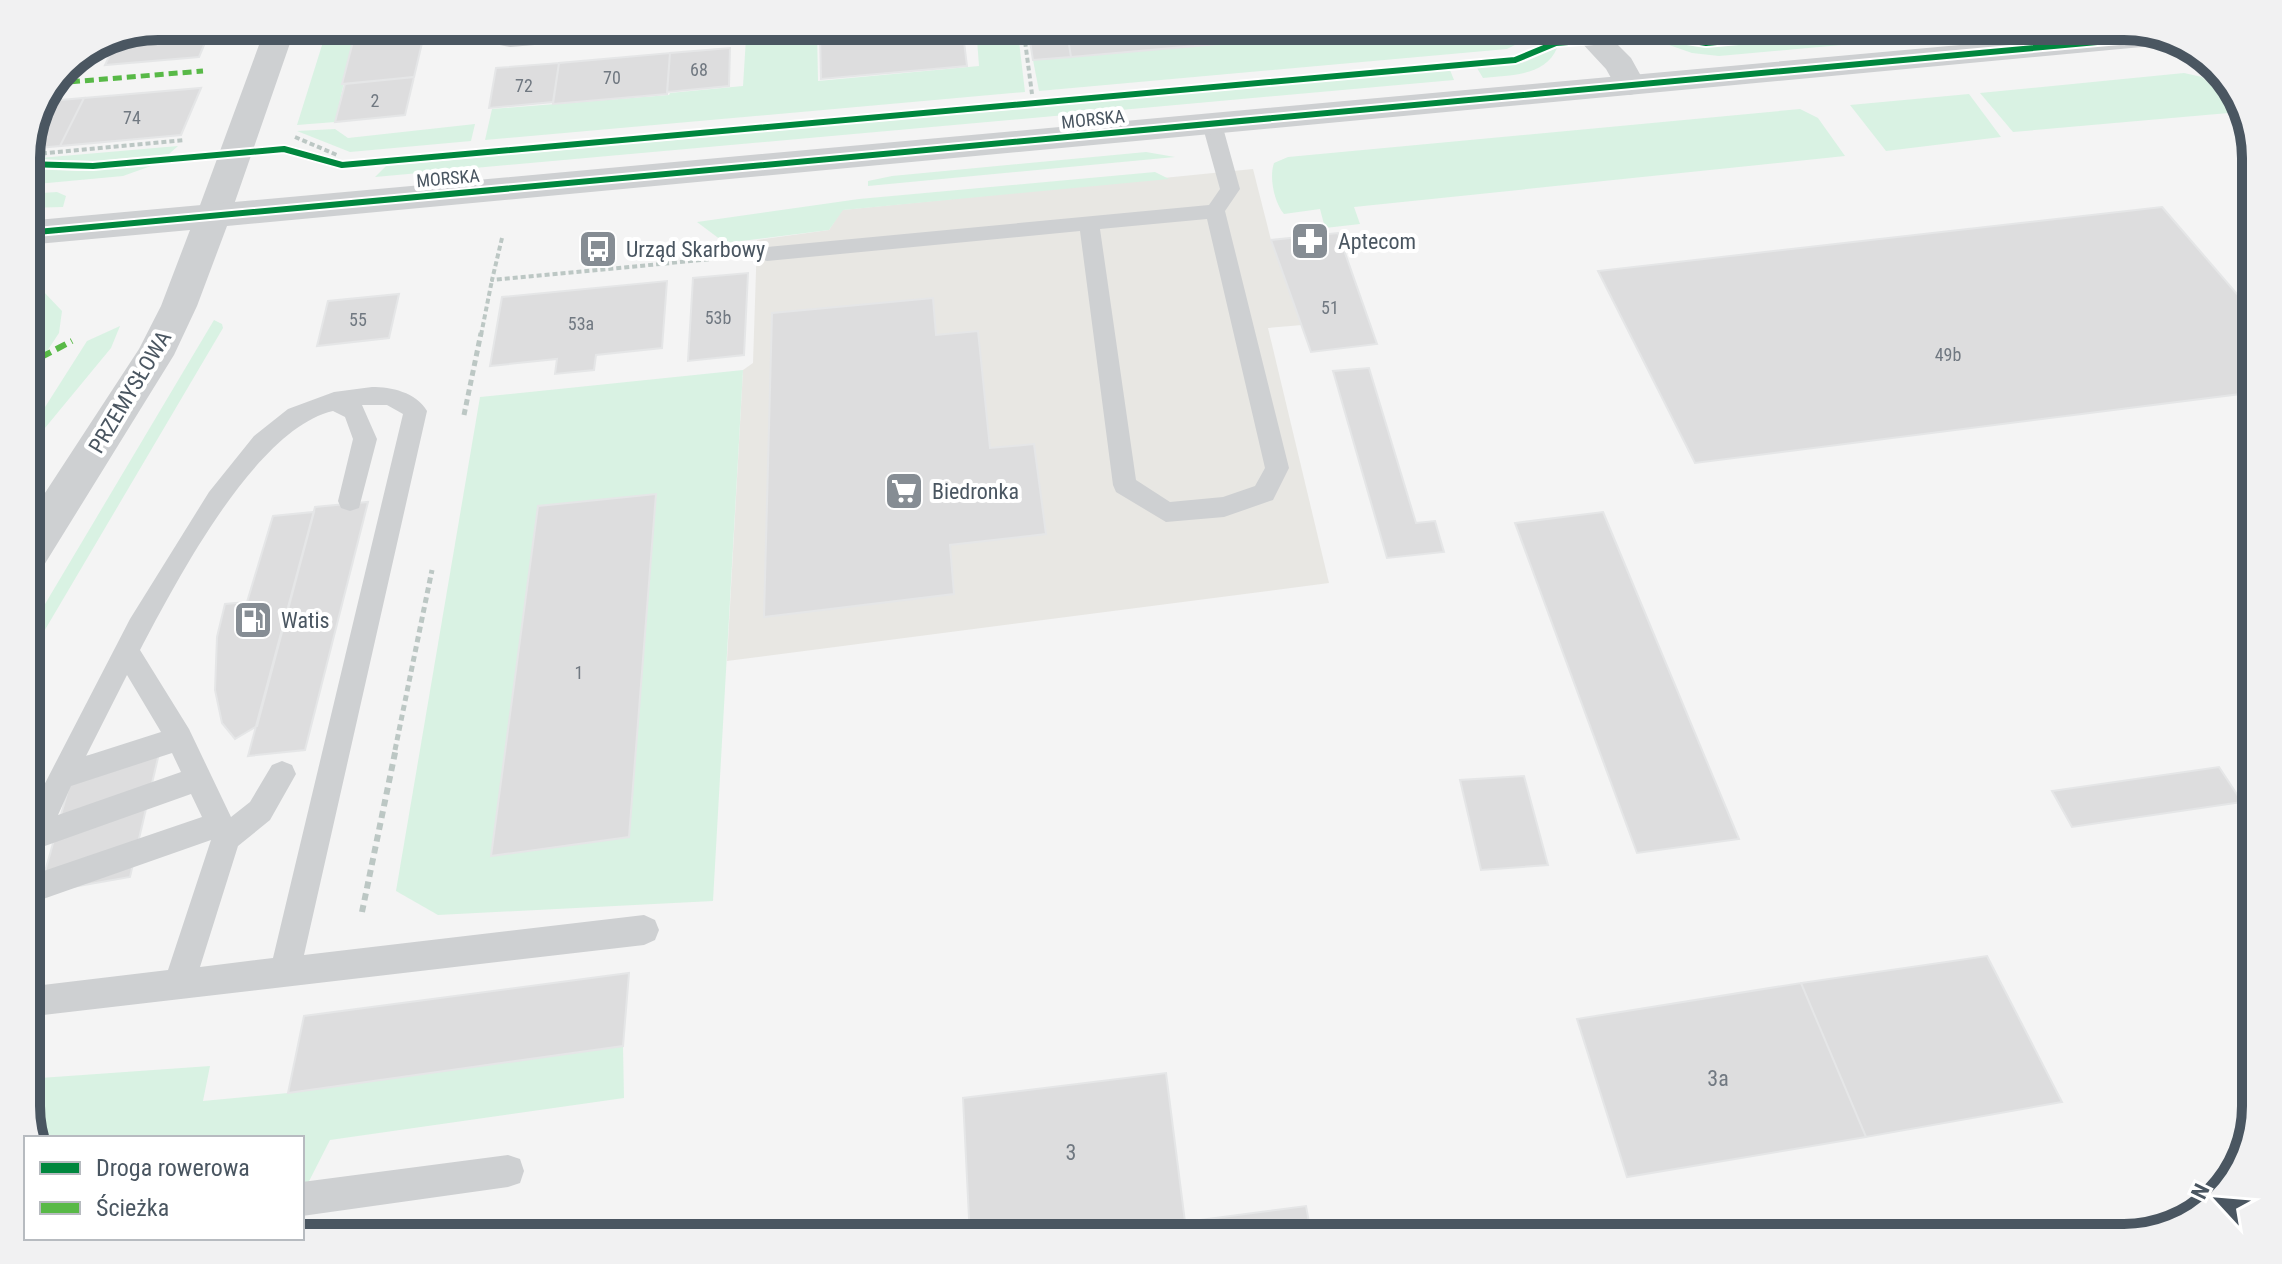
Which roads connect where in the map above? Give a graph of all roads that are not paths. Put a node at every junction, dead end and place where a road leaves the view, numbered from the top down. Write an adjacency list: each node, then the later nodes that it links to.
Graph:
1 (276, 40): 7 (street, PRZEMYSŁOWA)
2 (1597, 40): 4 (street)
3 (2119, 40): 4 (street, MORSKA)
4 (1630, 85): 5 (street, MORSKA)
5 (1212, 124): 6 (lane); 7 (street, MORSKA)
6 (1215, 211): 8 (lane); 8 (lane)
7 (213, 216): 9 (street, MORSKA); 13 (street, PRZEMYSŁOWA)
8 (1089, 224): 10 (lane)
9 (40, 232)
10 (767, 254)
11 (334, 401): 12 (lane); 14 (lane); 24 (lane)
12 (350, 501)
13 (40, 536)
14 (127, 652): 15 (lane); 17 (lane)
15 (179, 738): 17 (lane); 18 (lane)
16 (282, 774): 20 (lane)
17 (62, 777): 19 (lane)
18 (198, 779): 20 (lane); 21 (lane)
19 (40, 822)
20 (223, 831): 22 (lane); 25 (lane)
21 (40, 840)
22 (40, 887)
23 (644, 930): 24 (lane)
24 (285, 972): 25 (lane)
25 (179, 984): 26 (lane)
26 (40, 1000)
27 (508, 1171): 28 (lane)
28 (304, 1199)

